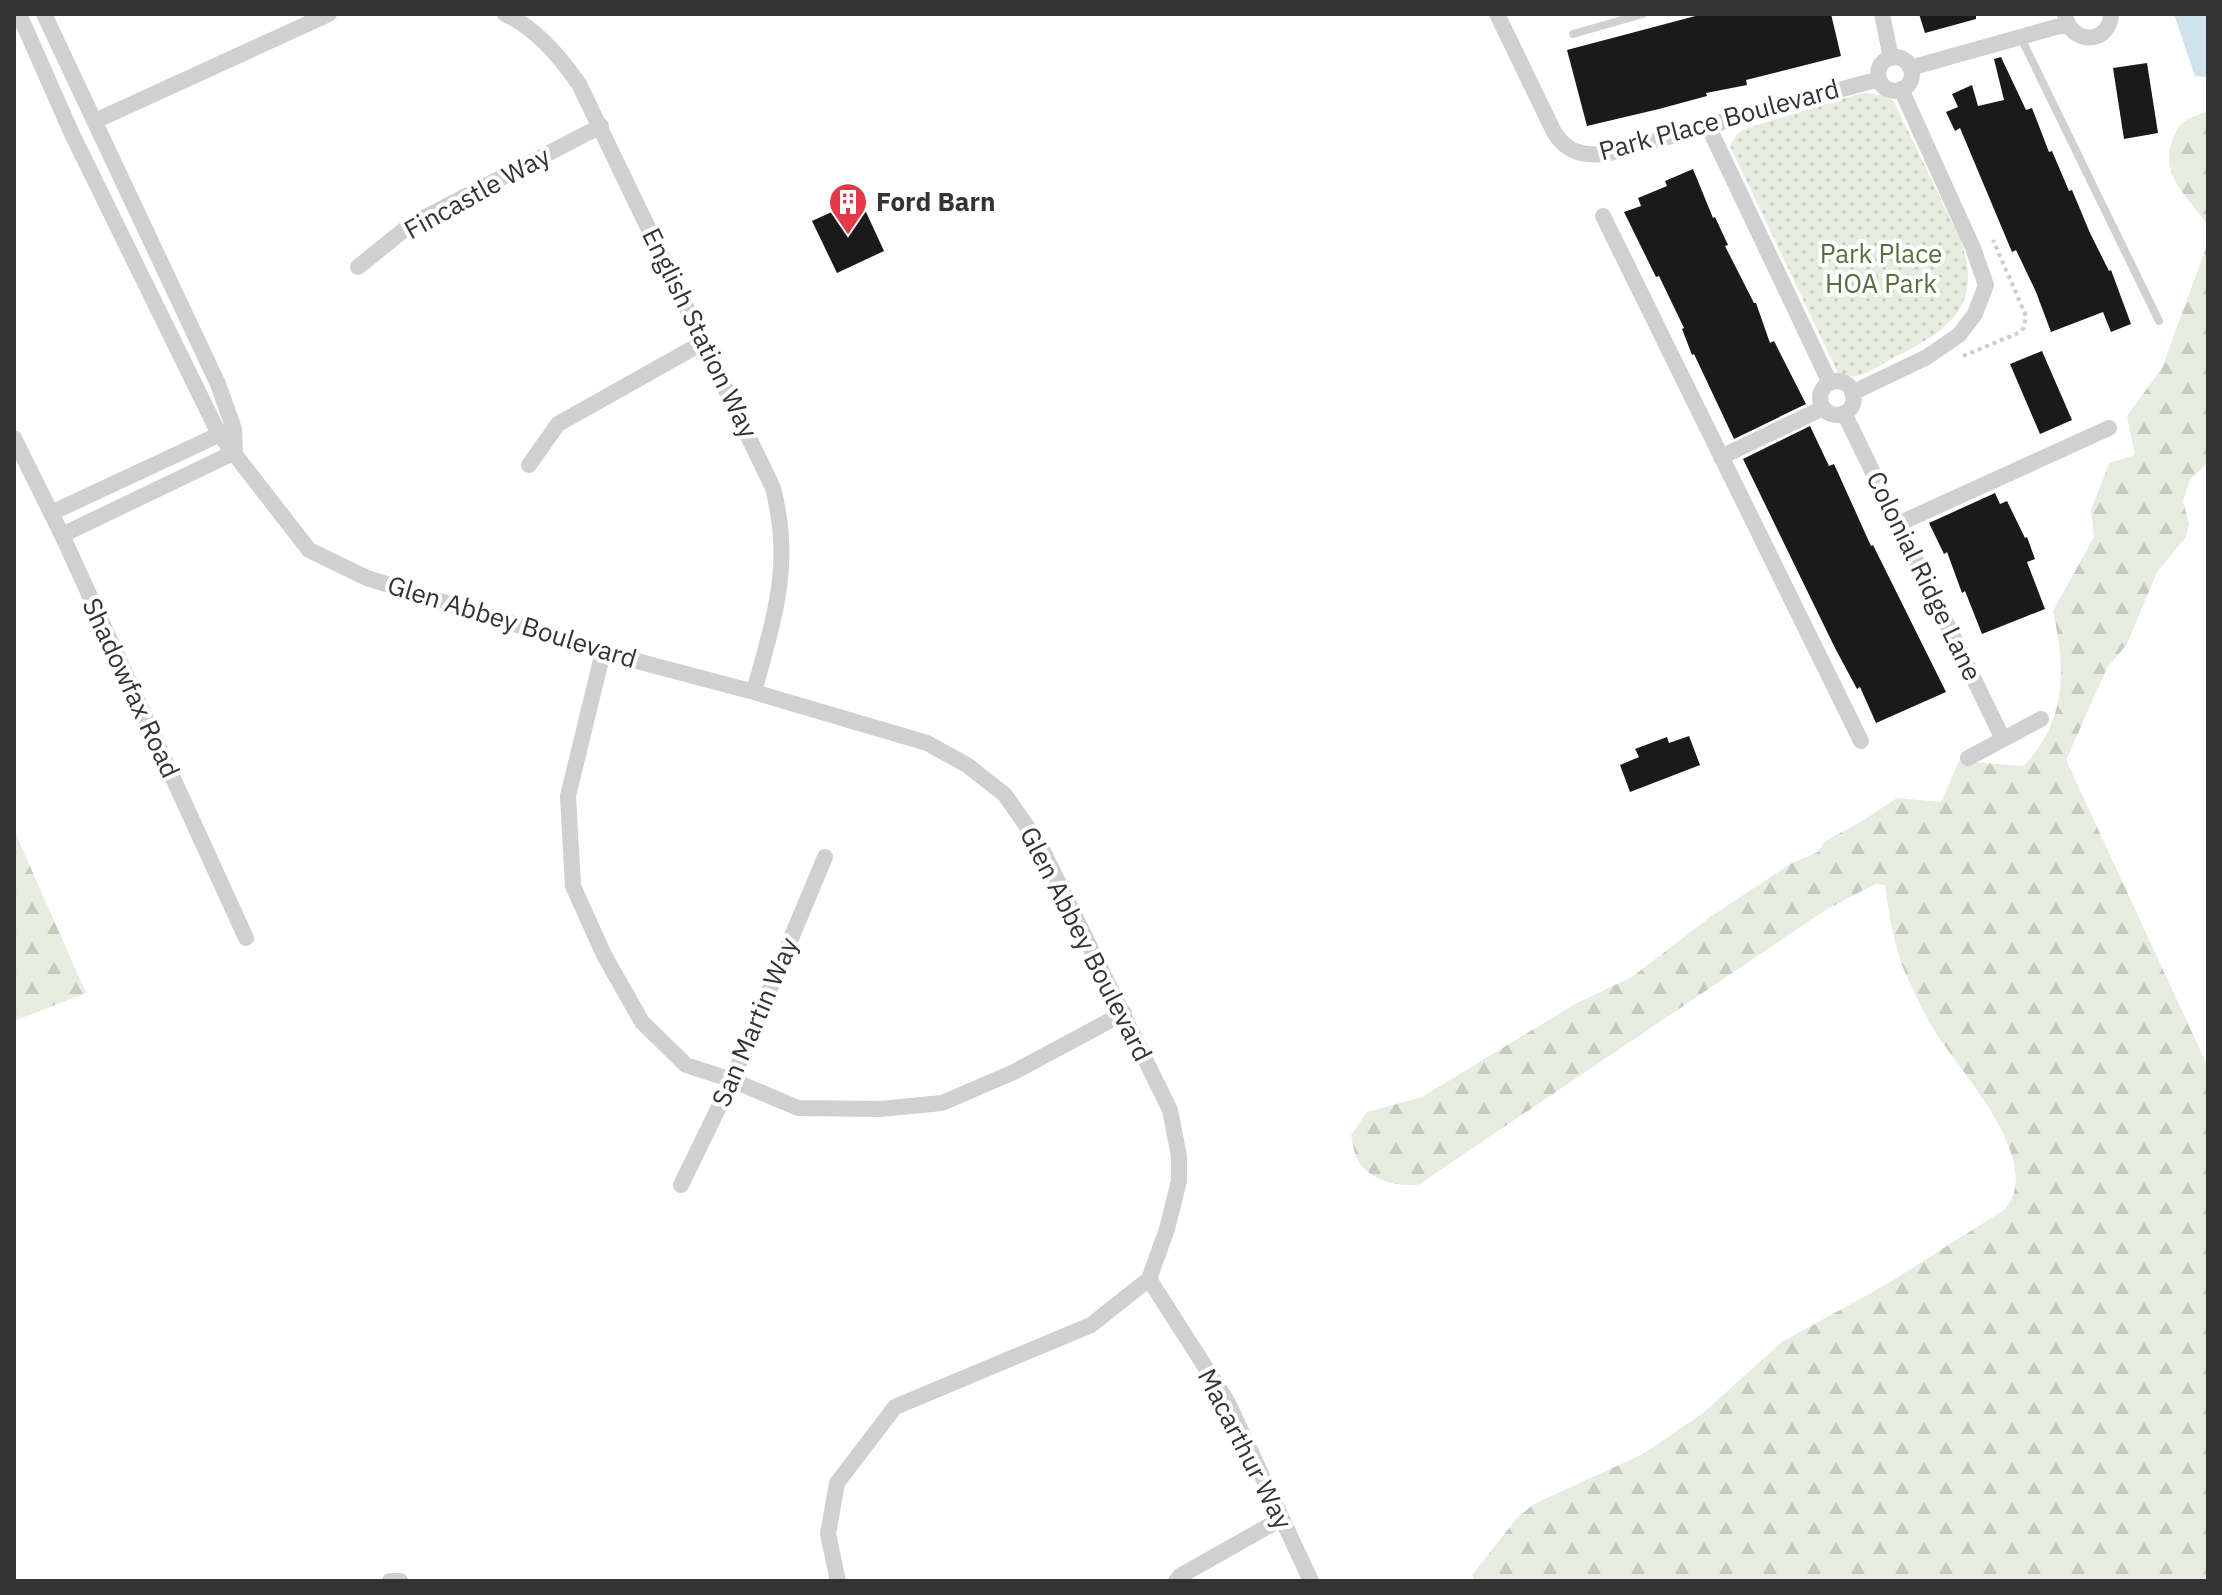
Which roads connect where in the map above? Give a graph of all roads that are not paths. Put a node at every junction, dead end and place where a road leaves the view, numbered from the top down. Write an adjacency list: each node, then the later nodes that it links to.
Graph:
1 (19, 14): 28 (street)
2 (44, 14): 16 (street)
3 (329, 14): 16 (street)
4 (505, 14): 17 (street, English Station Way)
5 (1497, 14): 18 (street, Park Place Boulevard)
6 (1643, 14): 10 (lane)
7 (1882, 14): 12 (street)
8 (2111, 14): 9 (street)
9 (2066, 19): 11 (street)
10 (1573, 34)
11 (2021, 38): 13 (street); 21 (lane)
12 (1891, 58): 13 (street); 14 (street)
13 (1910, 68): 15 (street)
14 (1879, 79): 15 (street); 18 (street, Park Place Boulevard)
15 (1901, 89): 24 (street)
16 (95, 121): 28 (street)
17 (601, 126): 20 (street, Fincastle Way); 22 (street, English Station Way)
18 (1709, 128): 23 (street)
19 (1603, 216): 31 (street)
20 (358, 267)
21 (2159, 321)
22 (704, 342): 32 (street); 37 (street, English Station Way)
23 (1830, 383): 24 (street); 25 (street)
24 (1852, 393): 26 (street)
25 (1823, 408): 26 (street); 31 (street)
26 (1844, 413): 34 (street, Colonial Ridge Lane)
27 (2109, 428): 34 (street)
28 (226, 431): 30 (street); 33 (street)
29 (14, 438): 33 (street, Shadowfax Road)
30 (235, 452): 35 (street); 36 (street, Glen Abbey Boulevard)
31 (1721, 457): 40 (street)
32 (529, 465)
33 (51, 513): 35 (street, Shadowfax Road)
34 (1898, 524): 39 (street, Colonial Ridge Lane)
35 (62, 535): 43 (street, Shadowfax Road)
36 (603, 652): 37 (street, Glen Abbey Boulevard); 45 (street)
37 (754, 692): 44 (street, Glen Abbey Boulevard)
38 (2041, 719): 39 (street)
39 (2003, 739): 41 (street)
40 (1861, 741)
41 (1968, 758)
42 (825, 857): 45 (street, San Martin Way)
43 (246, 938)
44 (1124, 1013): 45 (street); 47 (street, Glen Abbey Boulevard)
45 (732, 1080): 46 (street, San Martin Way)
46 (681, 1185)
47 (1149, 1279): 48 (street, Macarthur Way); 51 (street)
48 (1281, 1519): 52 (street); 53 (street, Macarthur Way)
49 (390, 1581): 50 (street)
50 (400, 1581)
51 (838, 1581)
52 (1176, 1581)
53 (1311, 1581)

